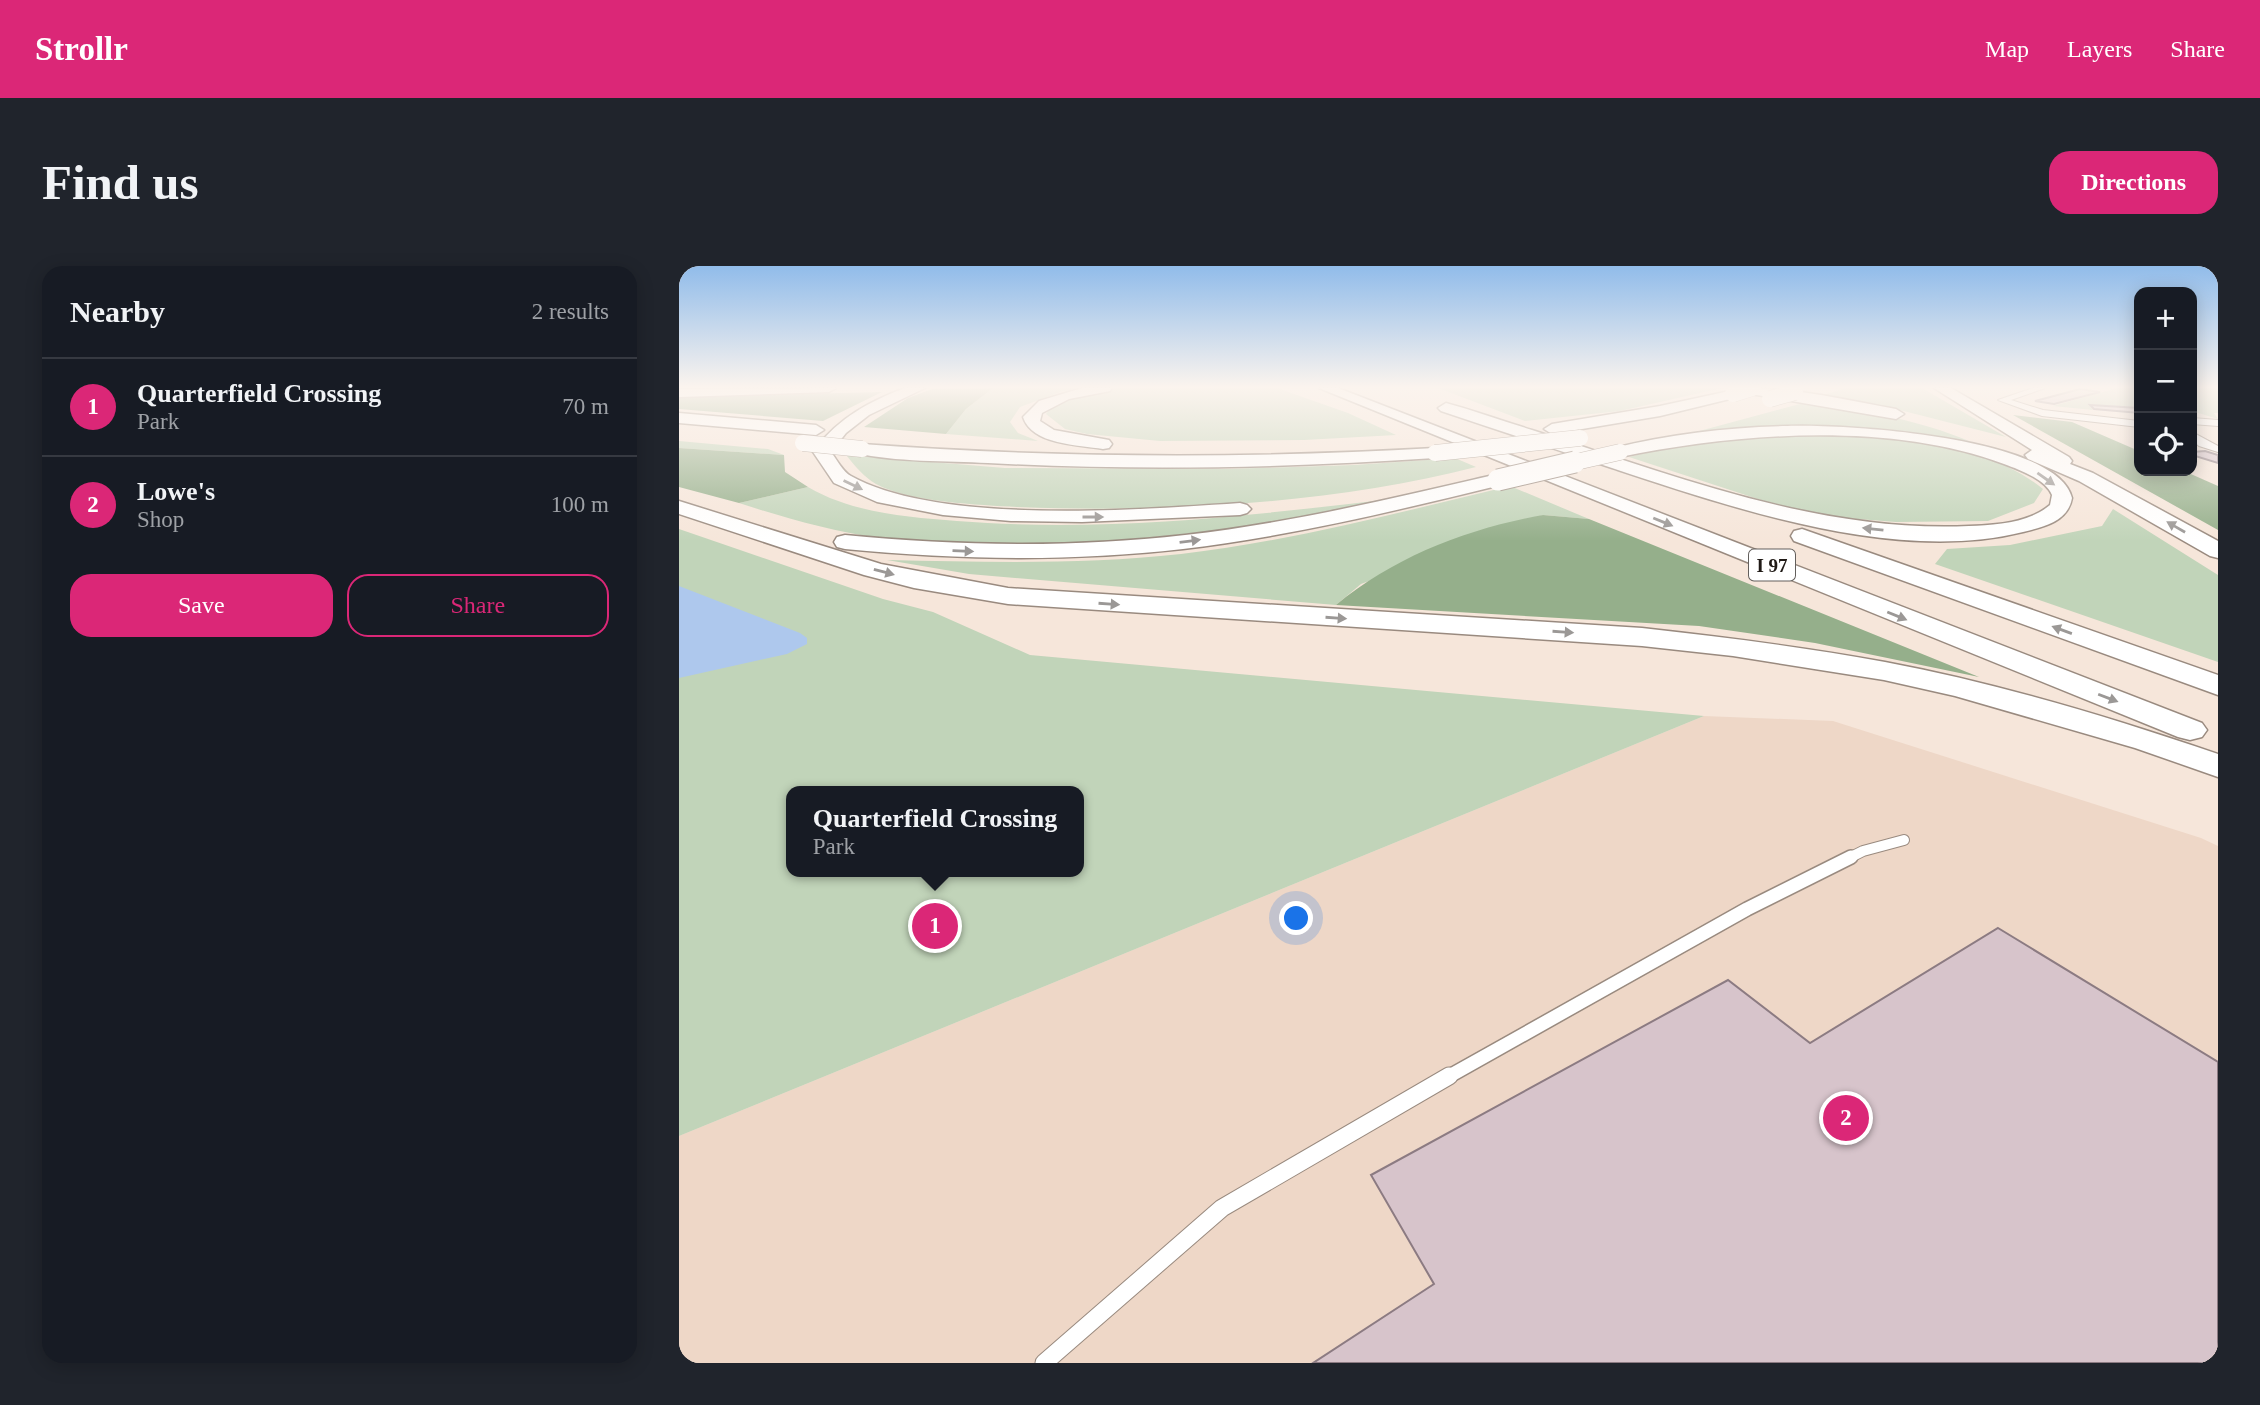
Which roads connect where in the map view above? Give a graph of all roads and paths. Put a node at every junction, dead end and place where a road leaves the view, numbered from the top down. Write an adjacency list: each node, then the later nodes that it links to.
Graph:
1 (830, 439): 23 (highway, one-way to 23)
2 (834, 439): 15 (highway, bridge)
3 (1080, 439): 17 (highway)
4 (1448, 439): 17 (highway)
5 (1449, 439): 26 (highway, I 97, one-way to 26)
6 (1533, 439): 25 (highway, I 97, one-way to 6)
7 (1544, 439): 11 (highway, one-way to 7)
8 (1568, 439): 15 (highway, bridge)
9 (1646, 439): 18 (highway)
10 (1678, 439): 18 (highway, one-way to 10)
11 (1921, 439)
12 (1987, 439): 21 (highway)
13 (2027, 439): 21 (highway)
14 (2197, 439): 16 (street)
15 (865, 442): 17 (highway)
16 (2218, 447)
17 (1319, 448)
18 (1611, 449): 19 (highway, bridge)
19 (1490, 477): 20 (highway); 22 (highway, one-way to 19)
20 (1305, 503)
21 (2134, 503): 24 (highway, one-way to 21)
22 (679, 505): 27 (highway, one-way to 27)
23 (1257, 508)
24 (2218, 551)
25 (2218, 686)
26 (2218, 741)
27 (2218, 766)
28 (1904, 840): 29 (lane)
29 (1044, 1363)

